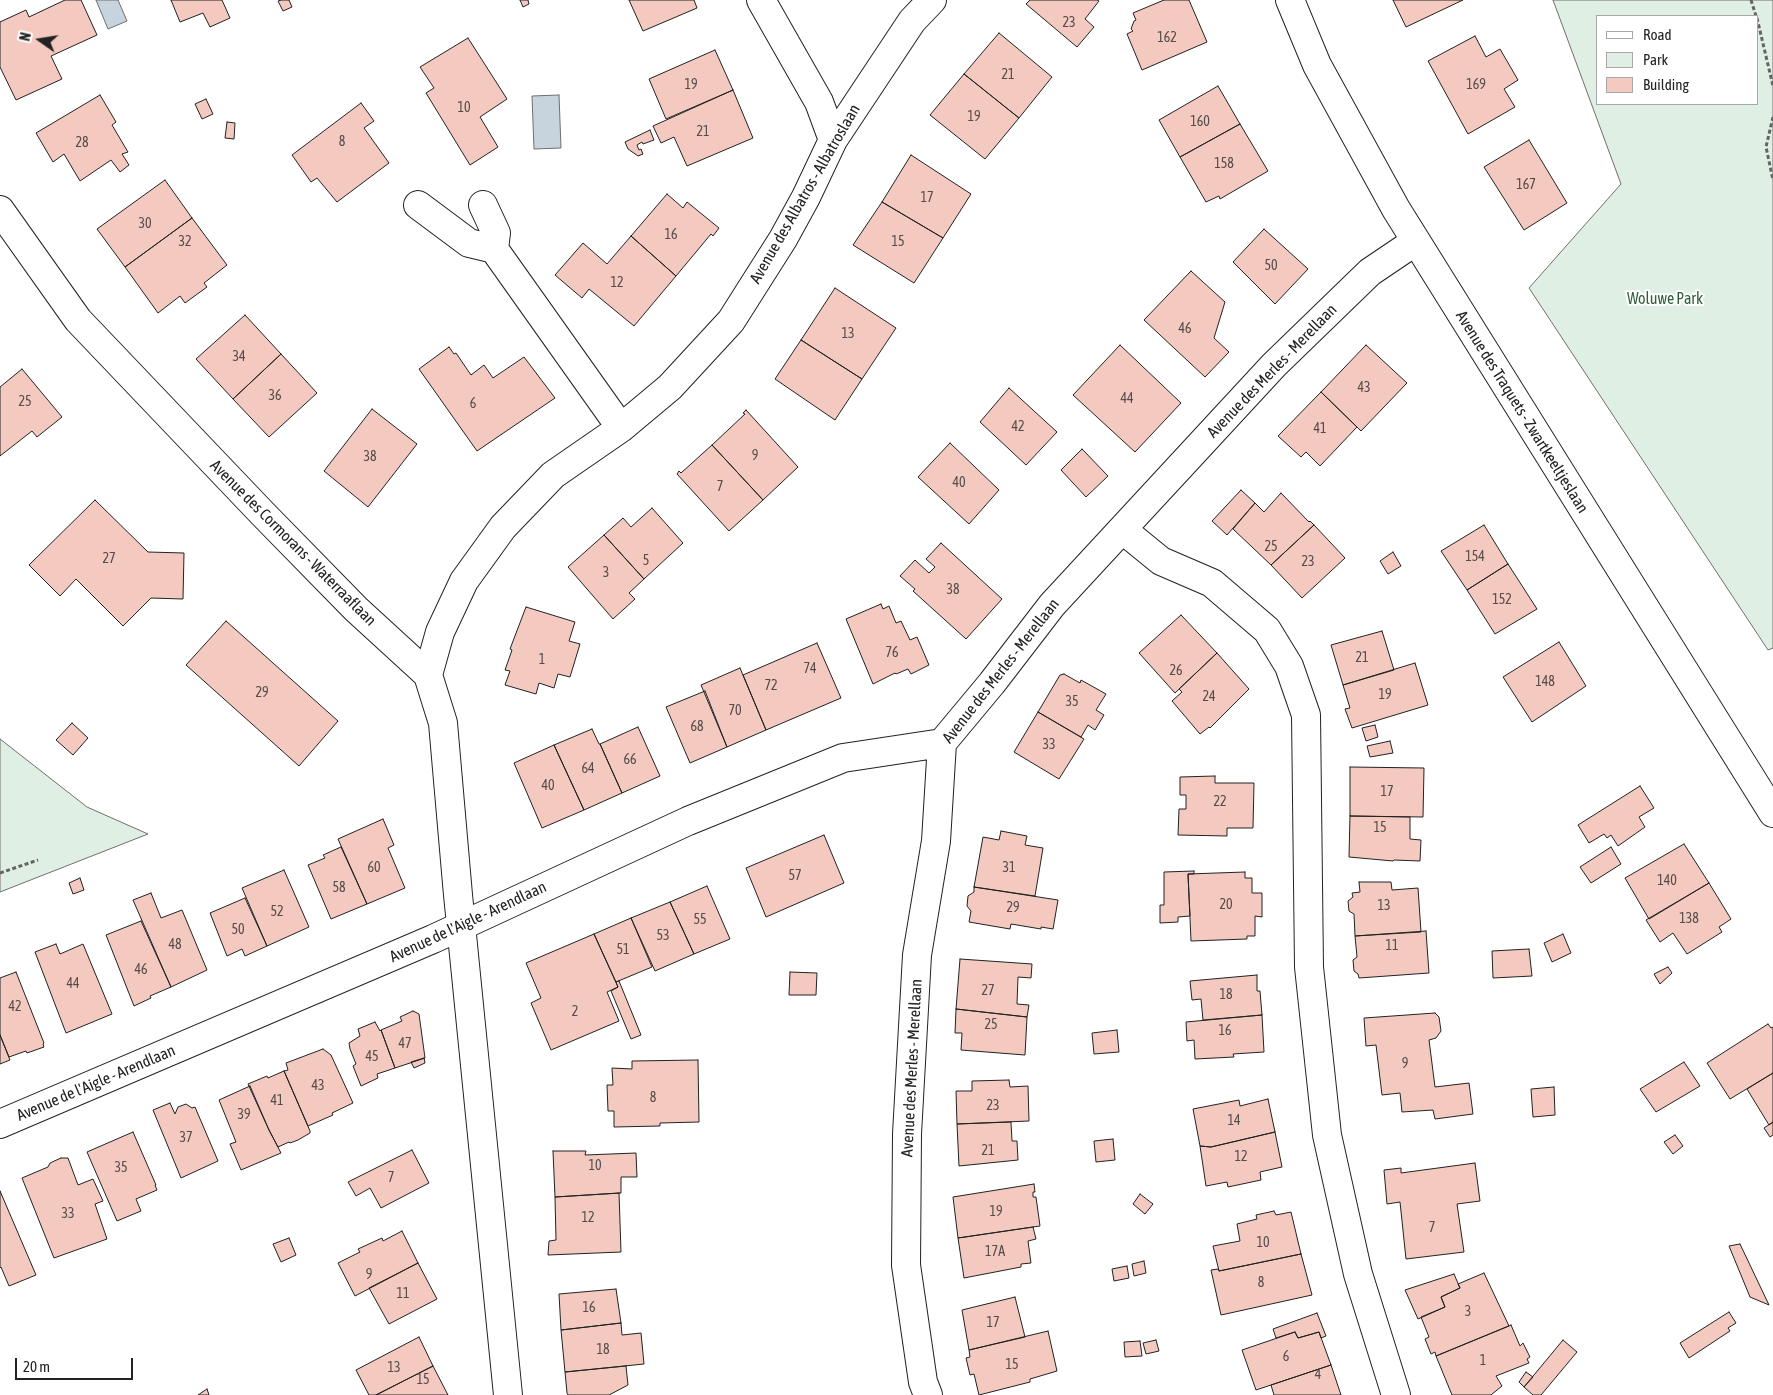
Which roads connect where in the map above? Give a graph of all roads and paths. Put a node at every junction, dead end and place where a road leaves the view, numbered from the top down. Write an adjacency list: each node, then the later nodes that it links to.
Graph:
1 (761, 0): 9 (street)
2 (932, 0): 9 (street, Avenue des Albatros - Albatroslaan)
3 (1290, 0): 14 (street, Avenue des Traquets - Zwartkeeltjeslaan)
4 (1751, 0): 5 (path)
5 (1756, 15)
6 (1758, 21): 7 (path)
7 (1773, 86)
8 (1773, 117): 10 (path)
9 (833, 140): 16 (street, Avenue des Albatros - Albatroslaan)
10 (1773, 180)
11 (418, 205): 15 (street)
12 (483, 206): 15 (street)
13 (0, 210): 18 (street, Avenue des Cormorans - Waterraaflaan)
14 (1416, 241): 17 (street, Avenue des Merles - Merellaan); 20 (street, Avenue des Traquets - Zwartkeeltjeslaan)
15 (494, 249): 16 (street)
16 (621, 428): 18 (street, Avenue des Albatros - Albatroslaan)
17 (1123, 530): 19 (street, Avenue des Merles - Merellaan); 27 (street)
18 (428, 675): 23 (street)
19 (942, 743): 23 (street, Avenue de l'Aigle - Arendlaan); 26 (street, Avenue des Merles - Merellaan)
20 (1773, 813)
21 (38, 860): 22 (path)
22 (0, 873)
23 (462, 926): 24 (street, Avenue de l'Aigle - Arendlaan); 25 (street)
24 (0, 1124)
25 (508, 1395)
26 (928, 1395)
27 (1396, 1395)

